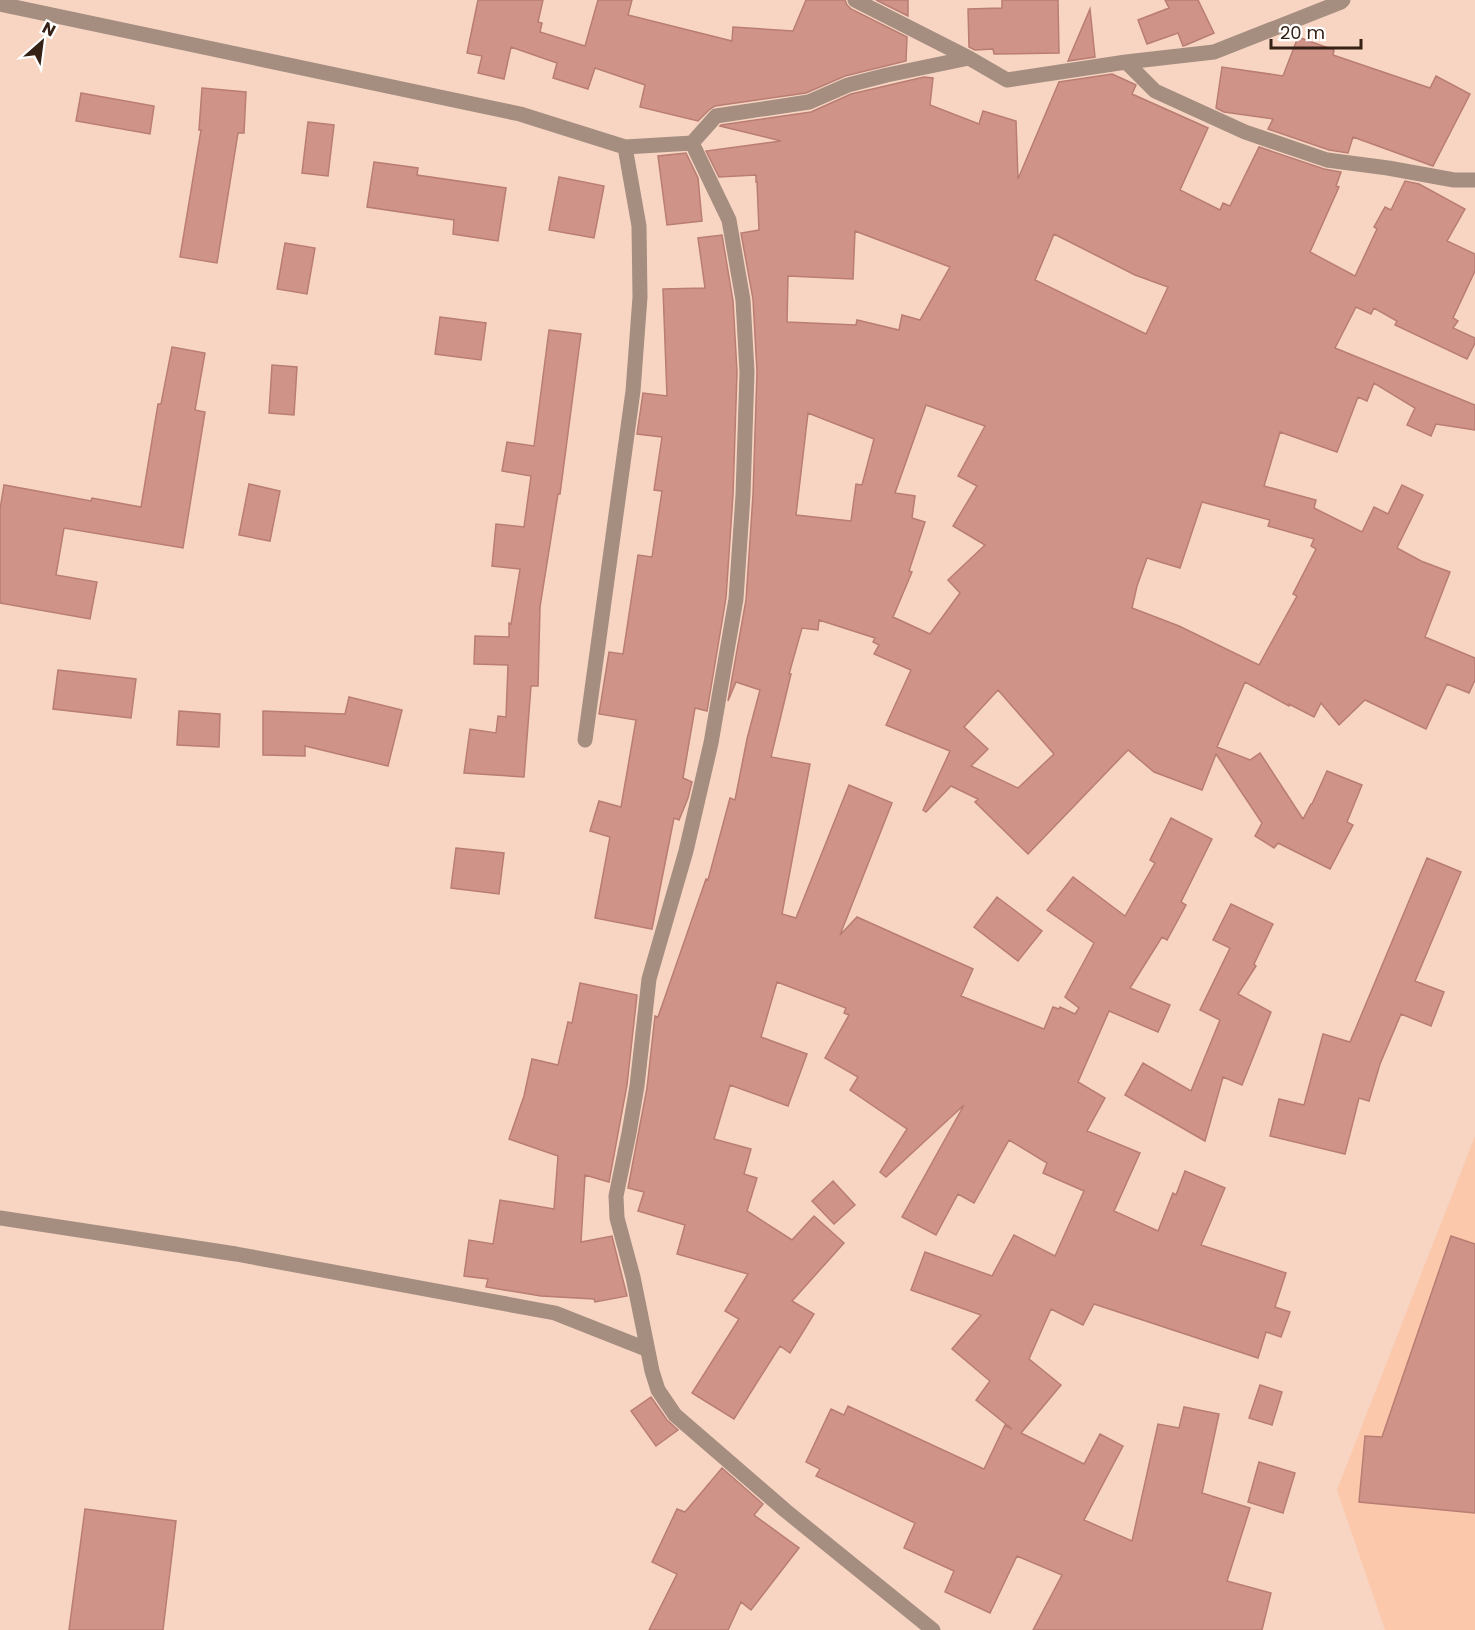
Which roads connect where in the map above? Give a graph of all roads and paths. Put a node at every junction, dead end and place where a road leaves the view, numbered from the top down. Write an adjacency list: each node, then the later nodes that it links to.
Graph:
1 (855, 0): 4 (street)
2 (1343, 0): 5 (street)
3 (0, 3): 7 (street)
4 (969, 58): 5 (street); 6 (street)
5 (1126, 62): 8 (street)
6 (692, 143): 7 (street); 11 (street)
7 (625, 147): 9 (street)
8 (1475, 180)
9 (585, 740)
10 (0, 1218): 11 (street)
11 (646, 1349): 12 (street)
12 (933, 1630)

